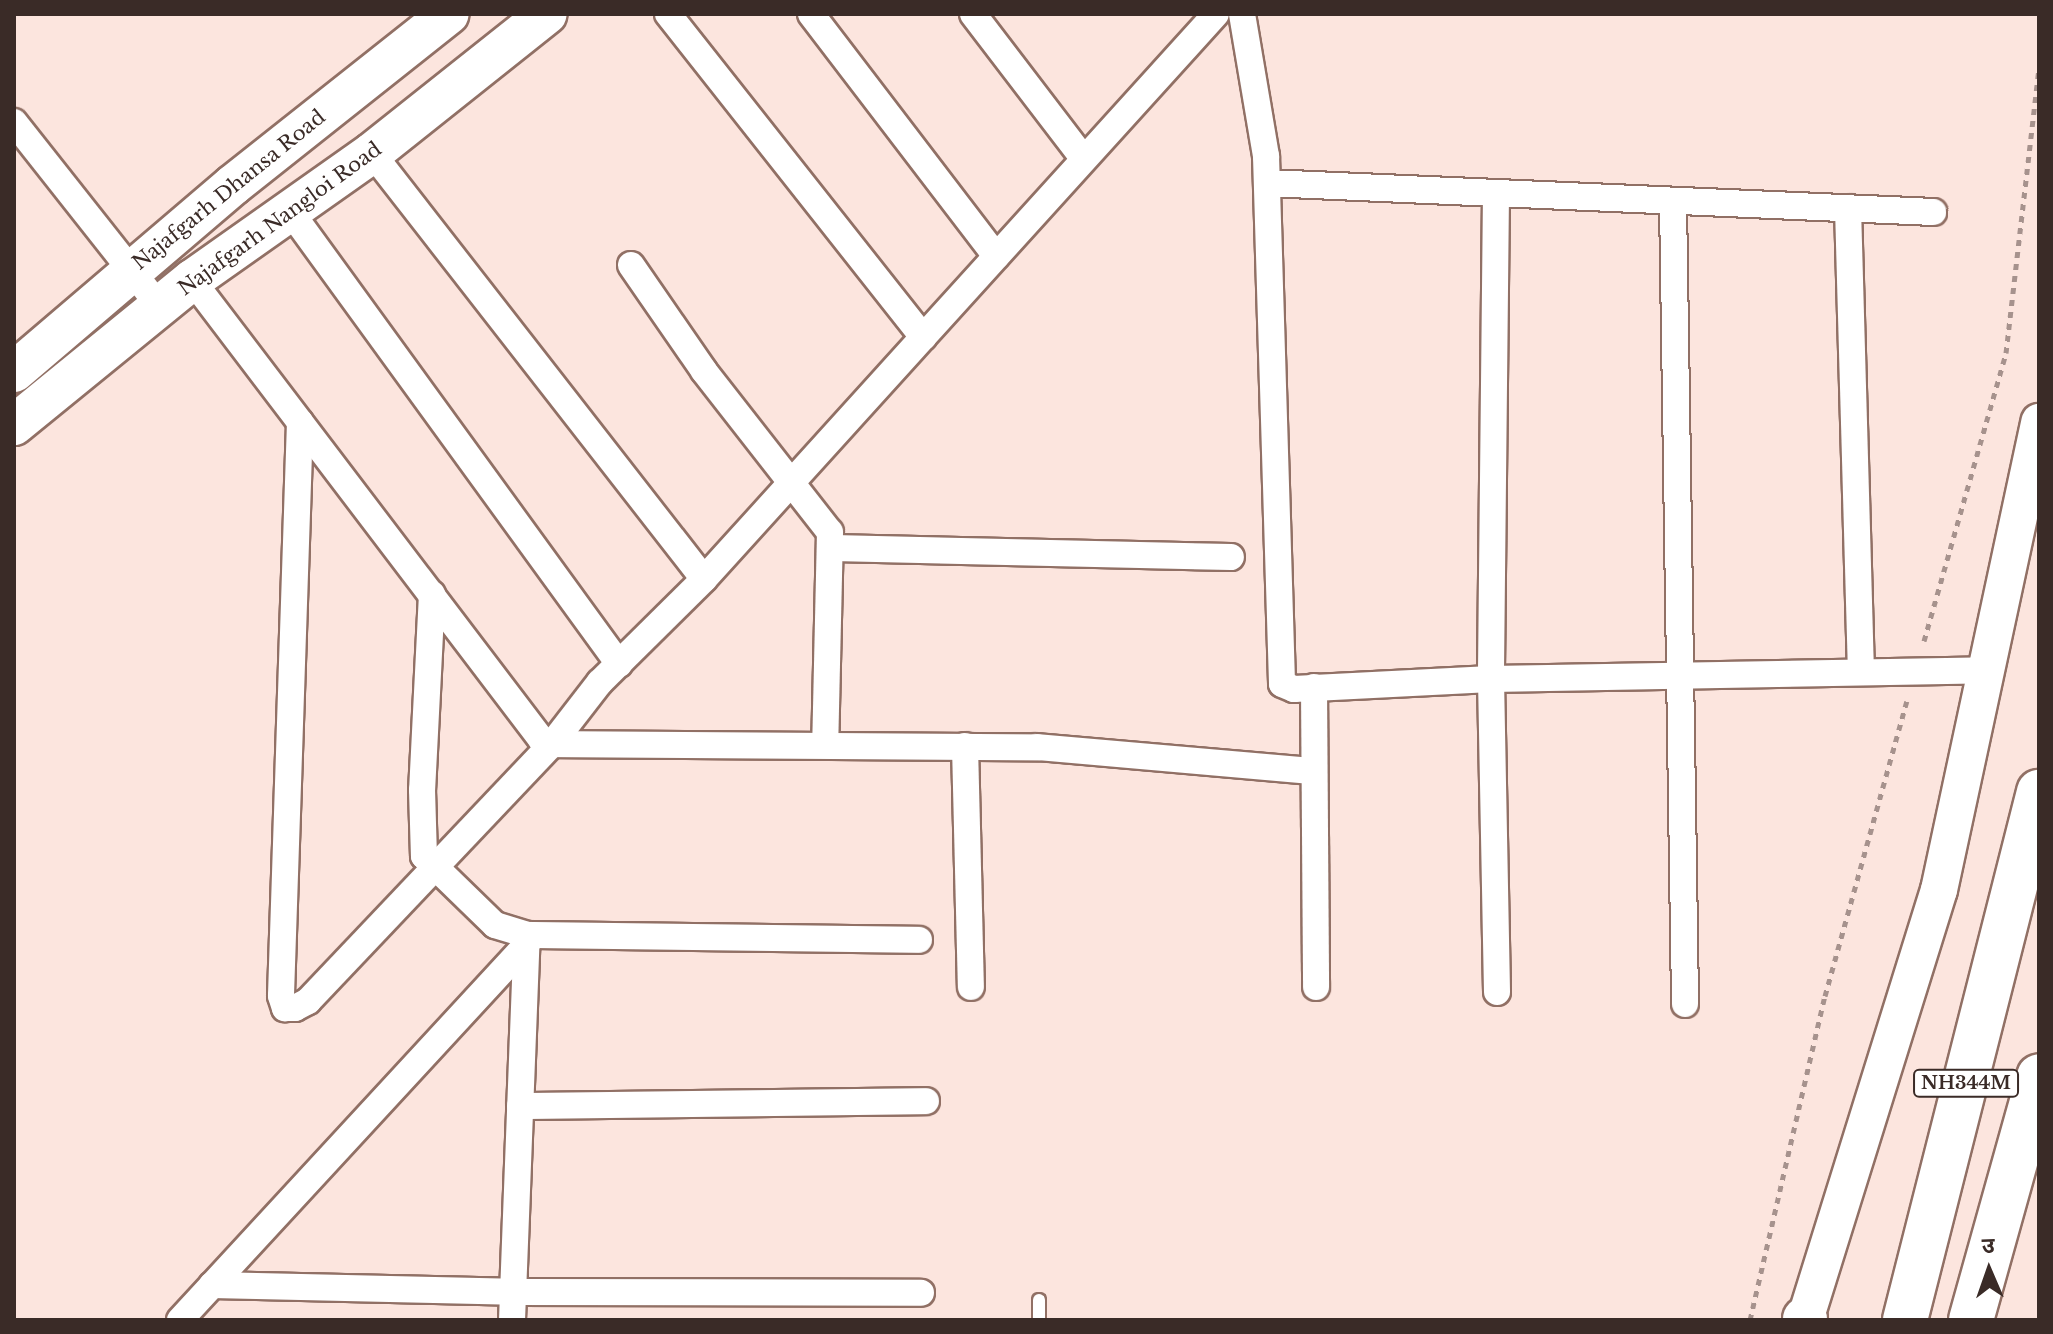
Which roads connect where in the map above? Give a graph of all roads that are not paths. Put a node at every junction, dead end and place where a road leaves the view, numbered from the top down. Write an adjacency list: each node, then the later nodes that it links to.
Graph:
1 (449, 14): 19 (main road, Najafgarh Dhansa Road)
2 (547, 14): 9 (main road, Najafgarh Nangloi Road)
3 (668, 14): 22 (street)
4 (811, 14): 17 (street)
5 (973, 14): 10 (street)
6 (1216, 14): 10 (street)
7 (1242, 14): 11 (street)
8 (14, 122): 19 (street)
9 (372, 153): 15 (main road, Najafgarh Nangloi Road); 30 (street)
10 (1083, 158): 17 (street)
11 (1267, 183): 12 (street); 37 (street)
12 (1496, 193): 13 (street); 36 (street)
13 (1673, 201): 14 (street); 35 (street)
14 (1848, 208): 16 (street); 33 (street)
15 (290, 211): 20 (main road, Najafgarh Nangloi Road); 32 (street)
16 (1933, 212)
17 (996, 256): 22 (street)
18 (631, 265): 27 (street)
19 (132, 270): 21 (street); 23 (main road, Najafgarh Dhansa Road)
20 (192, 280): 21 (main road, Najafgarh Nangloi Road); 24 (street)
21 (160, 307): 26 (main road, Najafgarh Nangloi Road)
22 (923, 337): 27 (street)
23 (14, 372)
24 (300, 422): 31 (street); 43 (street)
25 (2039, 422): 34 (street)
26 (14, 425)
27 (792, 481): 28 (street); 30 (street)
28 (833, 548): 29 (street); 39 (street)
29 (1231, 557)
30 (704, 579): 32 (street)
31 (432, 594): 38 (street); 43 (street)
32 (619, 664): 38 (street)
33 (1861, 670): 34 (street); 35 (street)
34 (1989, 670): 60 (street)
35 (1682, 675): 36 (street); 49 (street)
36 (1491, 679): 37 (street); 48 (street)
37 (1314, 687): 41 (street)
38 (552, 744): 39 (street); 43 (street)
39 (825, 745): 40 (street)
40 (965, 746): 41 (street); 46 (street)
41 (1313, 771): 47 (street)
42 (2039, 792): 61 (highway, NH344M)
43 (430, 867): 44 (street)
44 (527, 940): 45 (street); 52 (street); 53 (street)
45 (919, 940)
46 (971, 987)
47 (1316, 987)
48 (1497, 992)
49 (1685, 1004)
50 (2039, 1076): 62 (highway, NH344M)
51 (926, 1101): 52 (street)
52 (520, 1106): 54 (street)
53 (212, 1285): 54 (street); 57 (street)
54 (512, 1292): 55 (street); 58 (street)
55 (921, 1293)
56 (1039, 1300): 59 (lane)
57 (180, 1320)
58 (512, 1320)
59 (1039, 1320)
60 (1805, 1320)
61 (1905, 1320)
62 (1971, 1320)

